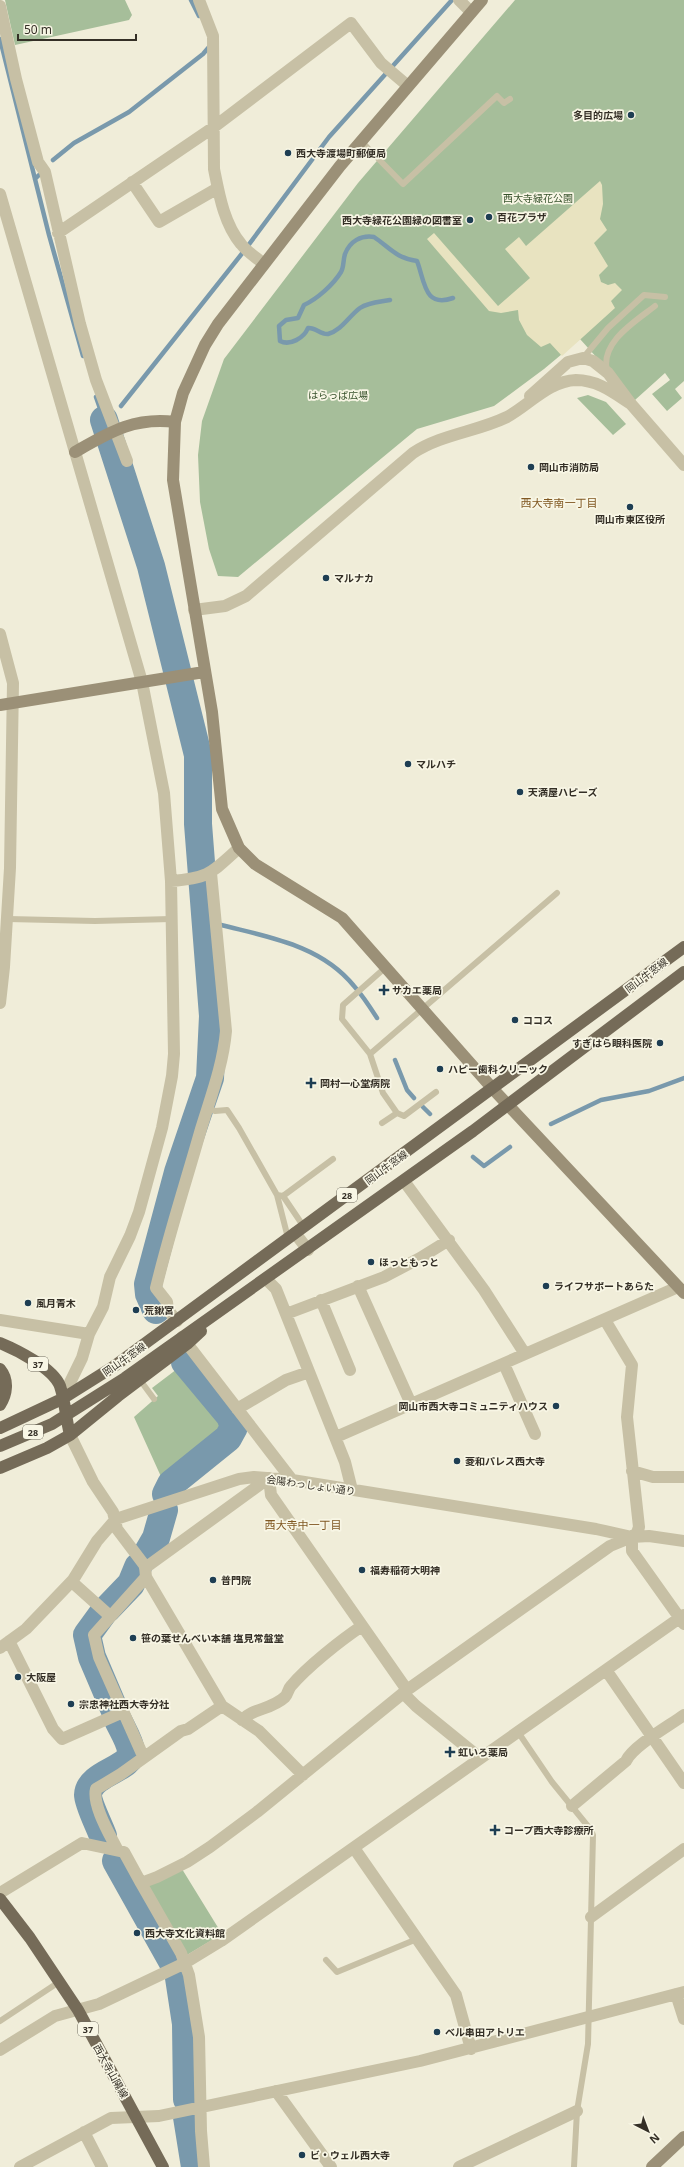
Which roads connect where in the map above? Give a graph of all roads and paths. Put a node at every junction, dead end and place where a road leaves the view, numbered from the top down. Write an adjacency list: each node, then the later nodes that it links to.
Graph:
1 (199, 0): 8 (street)
2 (459, 0): 5 (street)
3 (482, 0): 5 (street)
4 (0, 6): 13 (street)
5 (471, 12): 6 (street)
6 (408, 86): 8 (street); 9 (street)
7 (510, 98): 9 (lane)
8 (214, 127): 10 (street); 11 (street)
9 (361, 141): 14 (street)
10 (132, 182): 11 (street); 13 (street)
11 (218, 188): 14 (street)
12 (0, 194): 25 (street)
13 (58, 233): 24 (street)
14 (264, 264): 23 (street)
15 (665, 297): 17 (lane)
16 (655, 306): 19 (lane)
17 (594, 346): 18 (lane); 18 (lane)
18 (588, 359): 19 (street); 20 (street); 22 (street)
19 (608, 373): 21 (street)
20 (607, 388): 21 (street); 22 (street)
21 (631, 404): 27 (street)
22 (515, 411): 28 (street)
23 (175, 422): 24 (street); 28 (street)
24 (114, 431): 25 (street); 26 (street)
25 (75, 452): 31 (street)
26 (127, 461)
27 (684, 465)
28 (194, 610): 30 (street)
29 (0, 634): 32 (street)
30 (198, 673): 31 (street); 33 (street)
31 (142, 682): 32 (street); 35 (street)
32 (6, 705): 37 (street)
33 (239, 848): 34 (street); 40 (street)
34 (205, 876): 35 (street); 48 (street)
35 (171, 881): 38 (street)
36 (557, 893): 43 (lane)
37 (8, 919): 38 (lane); 42 (street)
38 (171, 919): 65 (street)
39 (684, 947): 45 (main road, 岡山牛窓線 / 28)
40 (386, 967): 43 (street); 44 (lane)
41 (684, 972): 47 (main road, 岡山牛窓線 / 28)
42 (0, 1003)
43 (422, 1008): 44 (lane); 45 (street)
44 (370, 1054): 49 (lane)
45 (493, 1089): 47 (street); 54 (main road, 岡山牛窓線 / 28)
46 (436, 1092): 49 (lane)
47 (509, 1105): 52 (main road, 岡山牛窓線 / 28); 59 (street)
48 (208, 1108): 53 (lane); 64 (street)
49 (397, 1112): 50 (lane)
50 (382, 1123)
51 (333, 1159): 53 (lane)
52 (404, 1181): 55 (street); 56 (main road, 岡山牛窓線 / 28)
53 (280, 1196): 54 (lane); 54 (lane)
54 (296, 1233): 56 (street); 64 (main road, 岡山牛窓線 / 28)
55 (449, 1240): 58 (street); 68 (street)
56 (308, 1250): 57 (main road, 岡山牛窓線 / 28)
57 (266, 1279): 61 (street); 66 (main road, 岡山牛窓線 / 28)
58 (358, 1286): 60 (street); 76 (street)
59 (681, 1290): 63 (street)
60 (321, 1300): 61 (street); 71 (street)
61 (286, 1314): 72 (street)
62 (0, 1320): 65 (street)
63 (605, 1320): 68 (street); 86 (street)
64 (176, 1321): 74 (main road, 岡山牛窓線 / 28)
65 (89, 1334): 74 (street)
66 (185, 1340): 73 (main road); 78 (street); 79 (main road, 岡山牛窓線 / 28)
67 (0, 1343): 74 (main road, 37)
68 (525, 1354): 69 (street)
69 (504, 1364): 76 (street); 81 (street)
70 (0, 1369): 77 (main road)
71 (350, 1370)
72 (309, 1372): 78 (street); 83 (street)
73 (140, 1380): 75 (lane); 82 (main road)
74 (62, 1399): 79 (main road, 37); 80 (main road, 岡山牛窓線 / 28)
75 (154, 1399)
76 (411, 1404): 83 (street)
77 (0, 1405)
78 (237, 1409): 89 (street)
79 (66, 1416): 82 (main road, 37); 84 (main road, 岡山牛窓線 / 28)
80 (0, 1428)
81 (535, 1434)
82 (70, 1435): 85 (main road); 91 (street)
83 (336, 1437): 90 (street)
84 (0, 1446)
85 (0, 1468)
86 (632, 1471): 87 (street); 92 (street)
87 (684, 1477)
88 (269, 1478): 89 (street, 会陽わっしょい通り); 91 (street, 会陽わっしょい通り); 94 (street); 98 (street)
89 (292, 1480): 90 (street, 会陽わっしょい通り)
90 (352, 1490): 92 (street, 会陽わっしょい通り)
91 (116, 1519): 94 (street); 95 (street)
92 (632, 1537): 93 (street, 会陽わっしょい通り); 97 (street); 101 (street)
93 (684, 1542)
94 (146, 1572): 96 (street); 102 (street)
95 (72, 1582): 96 (street); 99 (street)
96 (110, 1616): 103 (street)
97 (683, 1619): 100 (street)
98 (362, 1626): 101 (street); 105 (street)
99 (4, 1645): 103 (street)
100 (606, 1670): 106 (street); 107 (street)
101 (407, 1690): 109 (street); 110 (street)
102 (222, 1706): 105 (street); 108 (street)
103 (123, 1712): 108 (street)
104 (684, 1715): 107 (street)
105 (242, 1720): 110 (street)
106 (518, 1732): 109 (street); 112 (lane)
107 (653, 1737): 111 (street); 112 (street)
108 (143, 1756): 114 (street)
109 (480, 1758): 113 (street)
110 (303, 1775): 116 (street)
111 (684, 1783)
112 (572, 1806): 119 (lane)
113 (354, 1848): 120 (street); 122 (street)
114 (117, 1849): 116 (street); 117 (street)
115 (684, 1849): 119 (street)
116 (141, 1883): 122 (street)
117 (0, 1893)
118 (0, 1899): 123 (main road, 西大寺山陽線 / 37)
119 (591, 1917): 126 (lane)
120 (417, 1939): 121 (lane); 129 (street)
121 (326, 1960)
122 (185, 1963): 125 (street); 132 (street)
123 (59, 1982): 125 (main road, 西大寺山陽線 / 37); 128 (lane)
124 (680, 1993): 126 (street); 127 (street)
125 (78, 2010): 130 (street); 134 (main road, 西大寺山陽線 / 37)
126 (588, 2017): 129 (street); 133 (lane)
127 (684, 2019)
128 (0, 2021)
129 (471, 2049): 131 (street)
130 (0, 2050)
131 (276, 2091): 132 (street); 141 (street)
132 (200, 2106): 134 (street); 140 (street)
133 (577, 2111): 142 (street); 143 (lane)
134 (136, 2117): 135 (street); 139 (main road, 西大寺山陽線 / 37)
135 (84, 2132): 137 (street); 138 (street)
136 (684, 2137): 144 (street)
137 (20, 2167)
138 (102, 2167)
139 (163, 2167)
140 (204, 2167)
141 (330, 2167)
142 (459, 2167)
143 (574, 2167)
144 (652, 2167)

